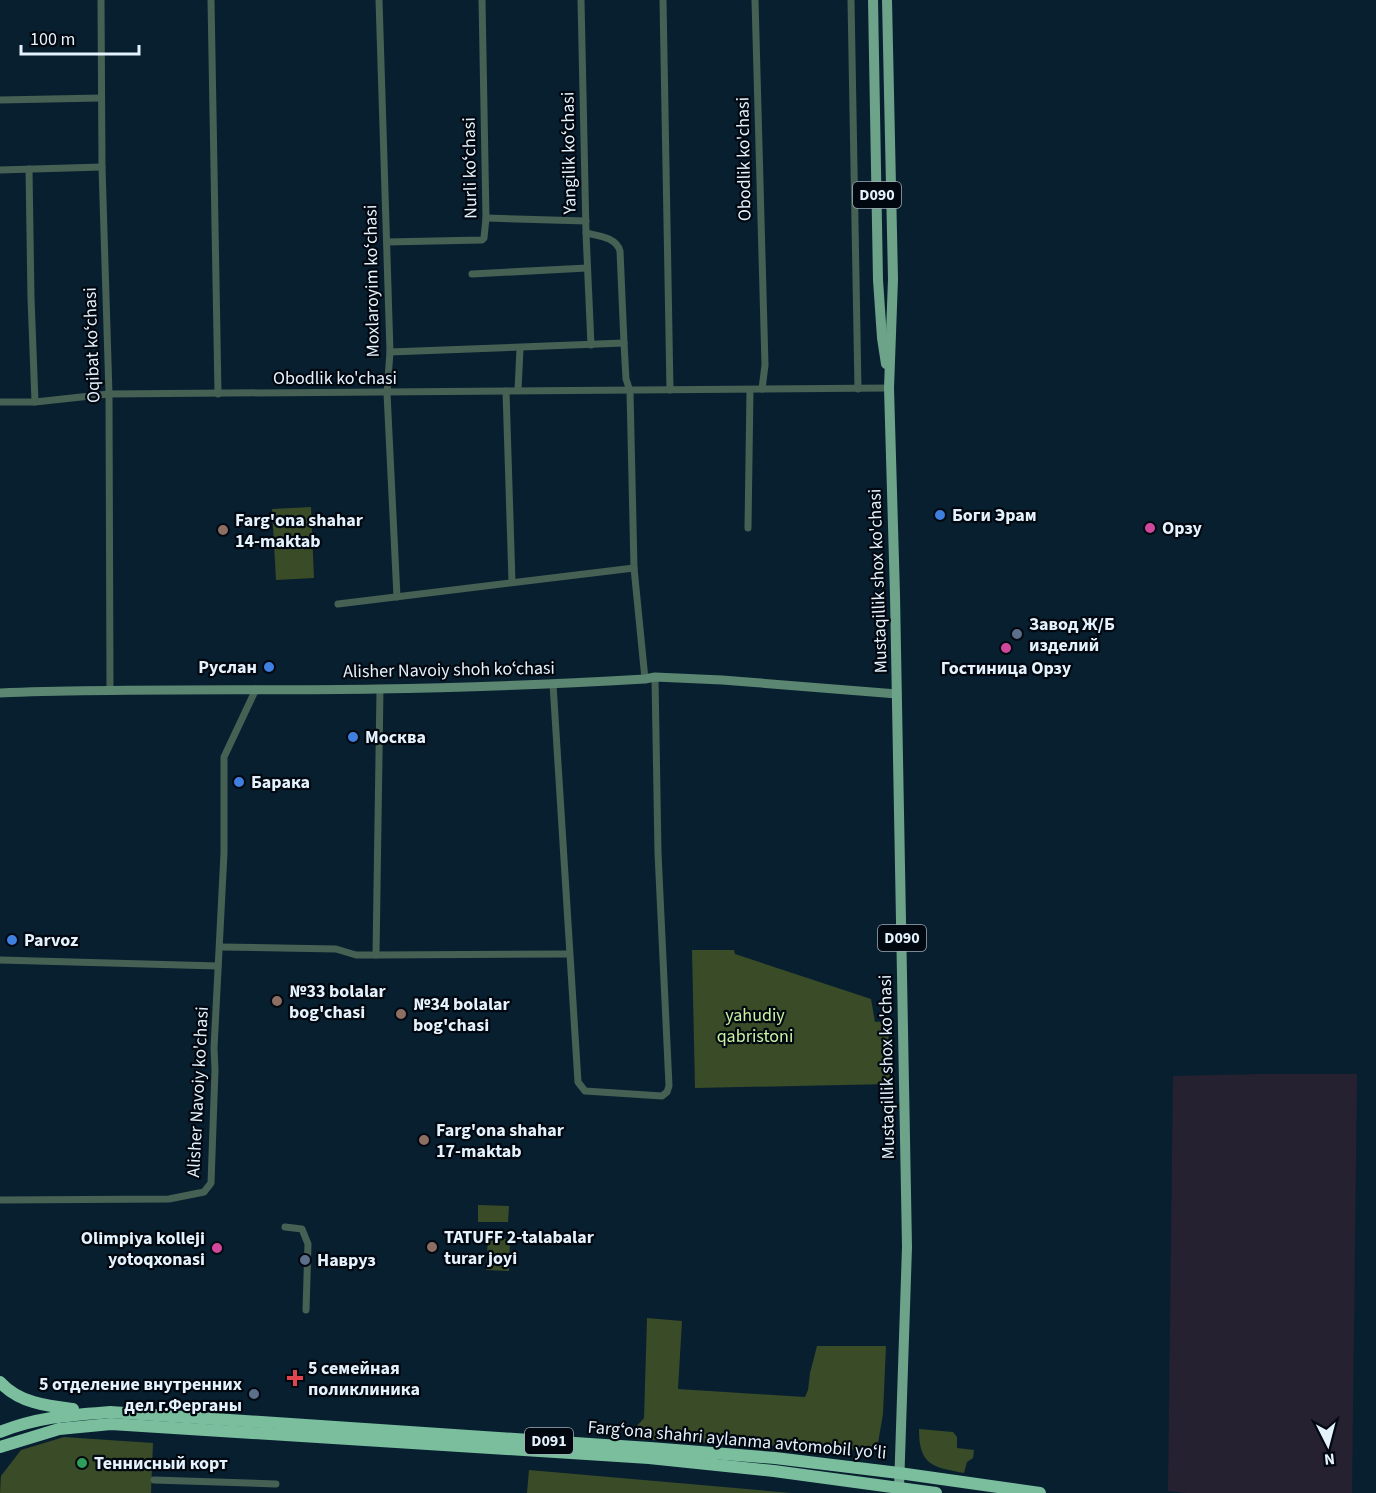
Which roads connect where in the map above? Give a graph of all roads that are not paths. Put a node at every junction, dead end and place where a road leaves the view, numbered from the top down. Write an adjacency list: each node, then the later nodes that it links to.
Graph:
1 (101, 0): 11 (street, Oqibat koʻchasi)
2 (211, 0): 36 (street)
3 (379, 0): 19 (street, Moxlaroyim koʻchasi)
4 (482, 0): 16 (street, Nurli koʻchasi)
5 (581, 0): 17 (street, Yangilik koʻchasi)
6 (663, 0): 31 (street)
7 (755, 0): 27 (street, Obodlik ko'chasi)
8 (851, 0): 28 (street)
9 (873, 0): 26 (main road, Mustaqillik shox ko'chasi / D090)
10 (887, 0): 26 (main road, Mustaqillik shox ko'chasi / D090)
11 (101, 98): 12 (street); 13 (street, Oqibat koʻchasi)
12 (0, 100)
13 (102, 167): 14 (street); 35 (street, Oqibat koʻchasi)
14 (29, 169): 15 (street); 38 (street)
15 (0, 170)
16 (486, 218): 17 (street); 19 (street, Nurli koʻchasi)
17 (585, 221): 18 (street, Yangilik koʻchasi)
18 (586, 233): 20 (street); 22 (street, Yangilik koʻchasi)
19 (387, 242): 25 (street, Moxlaroyim koʻchasi)
20 (587, 268): 21 (street); 23 (street)
21 (472, 274)
22 (624, 343): 23 (street); 30 (street, Yangilik koʻchasi)
23 (591, 345): 24 (street)
24 (520, 349): 25 (street); 29 (street)
25 (390, 352): 34 (street, Moxlaroyim koʻchasi)
26 (889, 388): 28 (street, Obodlik ko'chasi); 50 (main road, Mustaqillik shox ko'chasi / D090)
27 (762, 389): 28 (street, Obodlik ko'chasi); 32 (street, Obodlik ko'chasi)
28 (858, 389)
29 (519, 390): 30 (street, Obodlik ko'chasi); 33 (street, Obodlik ko'chasi)
30 (630, 390): 31 (street, Obodlik ko'chasi); 40 (street, Yangilik koʻchasi)
31 (670, 390): 32 (street, Obodlik ko'chasi)
32 (750, 390): 39 (street)
33 (506, 391): 34 (street, Obodlik ko'chasi); 41 (street)
34 (387, 393): 36 (street, Obodlik ko'chasi); 42 (street, Moxlaroyim koʻchasi)
35 (109, 394): 36 (street, Obodlik ko'chasi); 38 (street, Obodlik ko'chasi); 46 (street, Oqibat koʻchasi)
36 (218, 394)
37 (0, 402): 38 (street, Obodlik ko'chasi)
38 (35, 402)
39 (748, 528)
40 (634, 568): 41 (street); 44 (street, Yangilik koʻchasi)
41 (512, 582): 42 (street)
42 (397, 597): 43 (street)
43 (338, 604)
44 (650, 678): 45 (street, Alisher Navoiy shoh koʻchasi); 50 (street, Alisher Navoiy shoh koʻchasi); 52 (street, Yangilik koʻchasi)
45 (553, 684): 48 (street, Alisher Navoiy shoh koʻchasi); 52 (street)
46 (110, 689): 47 (street, Alisher Navoiy shoh koʻchasi); 49 (street, Alisher Navoiy shoh koʻchasi)
47 (256, 689): 48 (street, Alisher Navoiy shoh koʻchasi); 51 (street, Alisher Navoiy ko'chasi)
48 (380, 689): 53 (street)
49 (0, 693)
50 (897, 694): 63 (main road, Mustaqillik shox ko'chasi / D090)
51 (220, 947): 53 (street); 55 (street, Alisher Navoiy ko'chasi)
52 (569, 954): 53 (street)
53 (376, 955)
54 (0, 960): 55 (street)
55 (218, 966): 56 (street, Alisher Navoiy ko'chasi)
56 (0, 1200)
57 (285, 1227): 58 (street)
58 (306, 1310)
59 (0, 1382): 60 (highway)
60 (111, 1412): 61 (highway, Fargʻona shahri aylanma avtomobil yoʻli / D091); 63 (highway, Fargʻona shahri aylanma avtomobil yoʻli / D091)
61 (0, 1432)
62 (0, 1447): 66 (highway, Fargʻona shahri aylanma avtomobil yoʻli / D091)
63 (899, 1473): 66 (main road, Mustaqillik shox ko'chasi / D090); 68 (highway, Fargʻona shahri aylanma avtomobil yoʻli / D091)
64 (154, 1480): 65 (street)
65 (276, 1484)
66 (899, 1490): 67 (highway, Fargʻona shahri aylanma avtomobil yoʻli / D091)
67 (936, 1493)
68 (1040, 1493)

